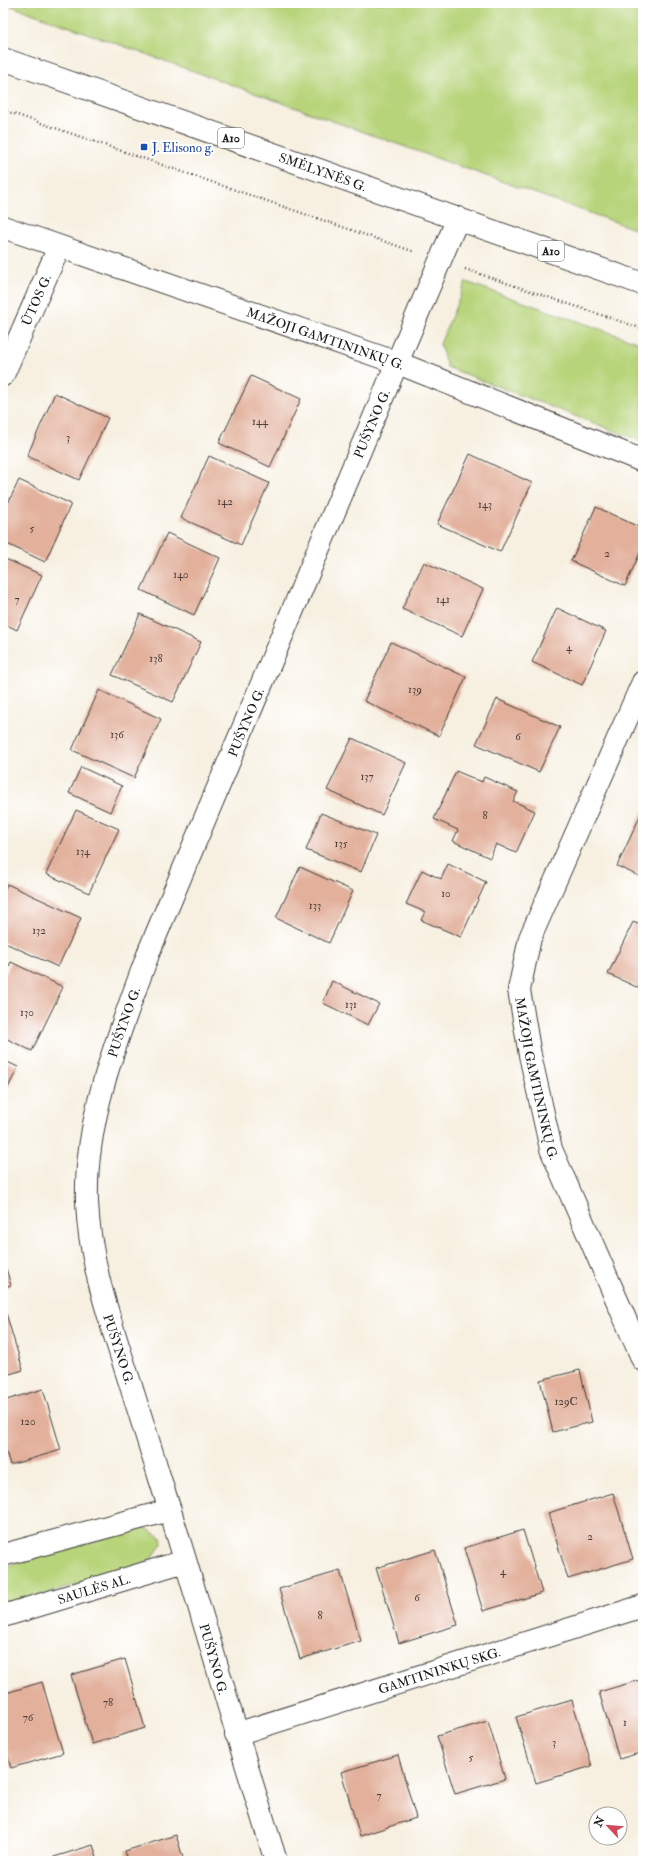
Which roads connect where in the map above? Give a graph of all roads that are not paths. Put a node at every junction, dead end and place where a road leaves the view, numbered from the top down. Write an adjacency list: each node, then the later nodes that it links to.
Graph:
1 (3, 59): 2 (main road, SMĖLYNĖS G. / A10)
2 (458, 218): 5 (main road, SMĖLYNĖS G. / A10); 6 (main road, PUŠYNO G.)
3 (3, 227): 4 (main road, MAŽOJI GAMTININKŲ G.)
4 (59, 247): 6 (main road, MAŽOJI GAMTININKŲ G.); 7 (main road, ŪTOS G.)
5 (643, 284)
6 (398, 363): 8 (main road, MAŽOJI GAMTININKŲ G.); 11 (main road, PUŠYNO G.)
7 (3, 375)
8 (643, 461)
9 (643, 682): 10 (main road, MAŽOJI GAMTININKŲ G.)
10 (643, 1360)
11 (170, 1510): 12 (main road); 13 (main road, PUŠYNO G.)
12 (3, 1555)
13 (185, 1561): 15 (main road, SAULĖS AL.); 16 (main road, PUŠYNO G.)
14 (643, 1606): 16 (main road, GAMTININKŲ SKG.)
15 (3, 1616)
16 (236, 1734): 17 (main road, PUŠYNO G.)
17 (276, 1861)

